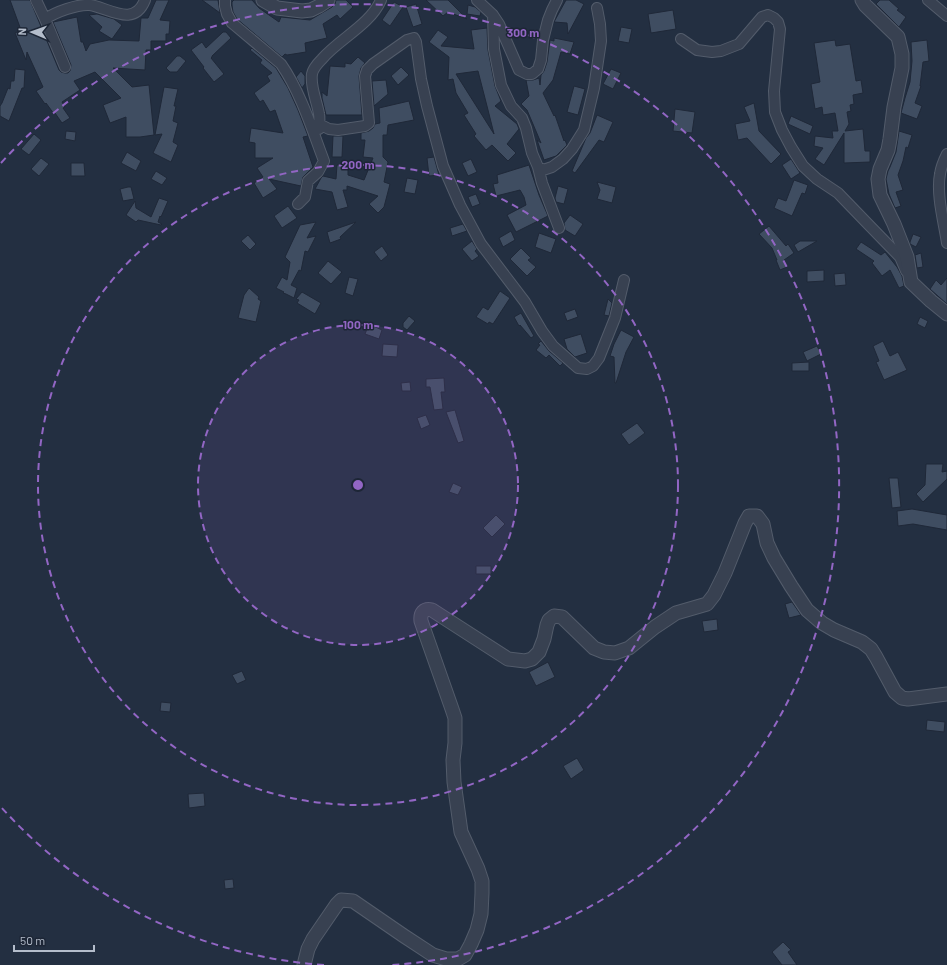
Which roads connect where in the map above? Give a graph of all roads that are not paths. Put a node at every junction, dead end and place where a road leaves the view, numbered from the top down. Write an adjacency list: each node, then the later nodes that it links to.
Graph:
1 (36, 0): 14 (street)
2 (145, 0): 14 (street)
3 (225, 0): 18 (street)
4 (263, 0): 5 (street)
5 (328, 0)
6 (381, 0): 17 (street)
7 (477, 0): 12 (street)
8 (557, 0): 12 (street)
9 (862, 0): 25 (street)
10 (928, 0): 13 (street)
11 (597, 8): 20 (street)
12 (493, 15): 20 (street)
13 (947, 16)
14 (45, 19): 16 (street)
15 (681, 39): 25 (street)
16 (65, 67)
17 (319, 124): 18 (street); 24 (street)
18 (318, 145): 21 (street)
19 (947, 154): 23 (street)
20 (538, 167): 22 (street)
21 (298, 204)
22 (559, 228)
23 (947, 243)
24 (624, 280)
25 (911, 282): 26 (street)
26 (947, 314)
27 (947, 694): 28 (street)
28 (304, 965)

